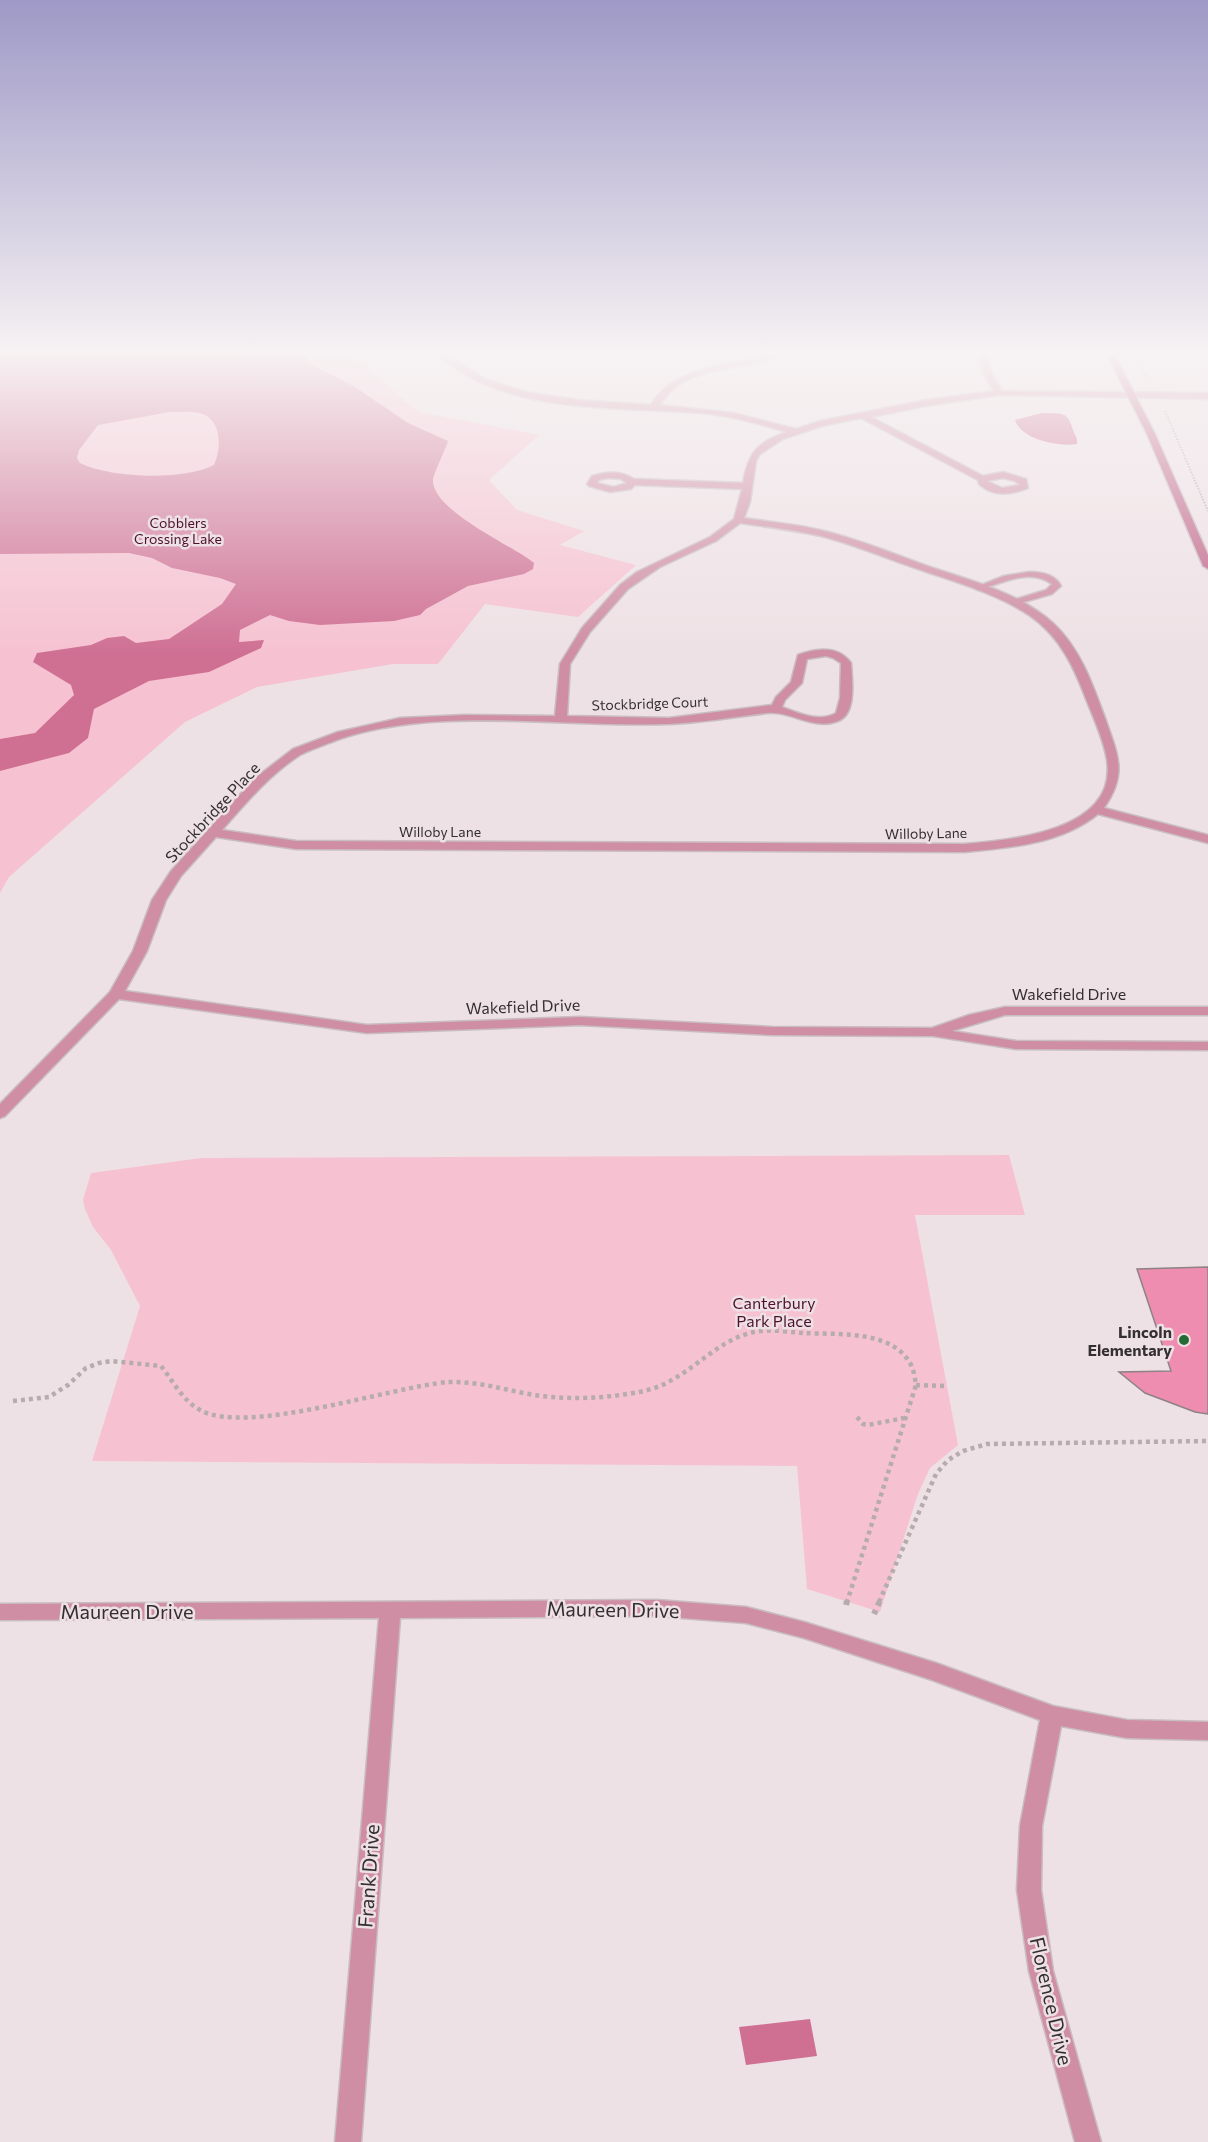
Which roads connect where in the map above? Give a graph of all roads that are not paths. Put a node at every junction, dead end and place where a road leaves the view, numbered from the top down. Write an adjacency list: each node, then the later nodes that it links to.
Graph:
1 (756, 453): 6 (street)
2 (933, 453): 4 (street)
3 (1159, 453): 8 (street)
4 (983, 479)
5 (632, 482): 6 (street)
6 (747, 486): 7 (street)
7 (738, 520): 9 (street, Willoby Lane); 12 (street)
8 (1208, 566)
9 (978, 588): 10 (street, Willoby Lane); 10 (lane)
10 (1013, 603): 13 (street, Willoby Lane)
11 (776, 708): 11 (street, Stockbridge Court); 12 (street, Stockbridge Court)
12 (561, 719): 14 (street, Stockbridge Place)
13 (1096, 810): 14 (street, Willoby Lane); 15 (street)
14 (213, 833): 16 (street, Stockbridge Place)
15 (1208, 839)
16 (116, 994): 18 (street, Wakefield Drive); 20 (street, Stockbridge Place)
17 (1208, 1011): 18 (street, Wakefield Drive)
18 (933, 1032): 19 (street, Wakefield Drive)
19 (1208, 1046)
20 (0, 1113)
21 (390, 1610): 22 (street, Maureen Drive); 23 (street, Maureen Drive); 25 (street, Frank Drive)
22 (0, 1612)
23 (1052, 1715): 24 (street, Maureen Drive); 26 (street, Florence Drive)
24 (1208, 1731)
25 (348, 2142)
26 (1088, 2142)

